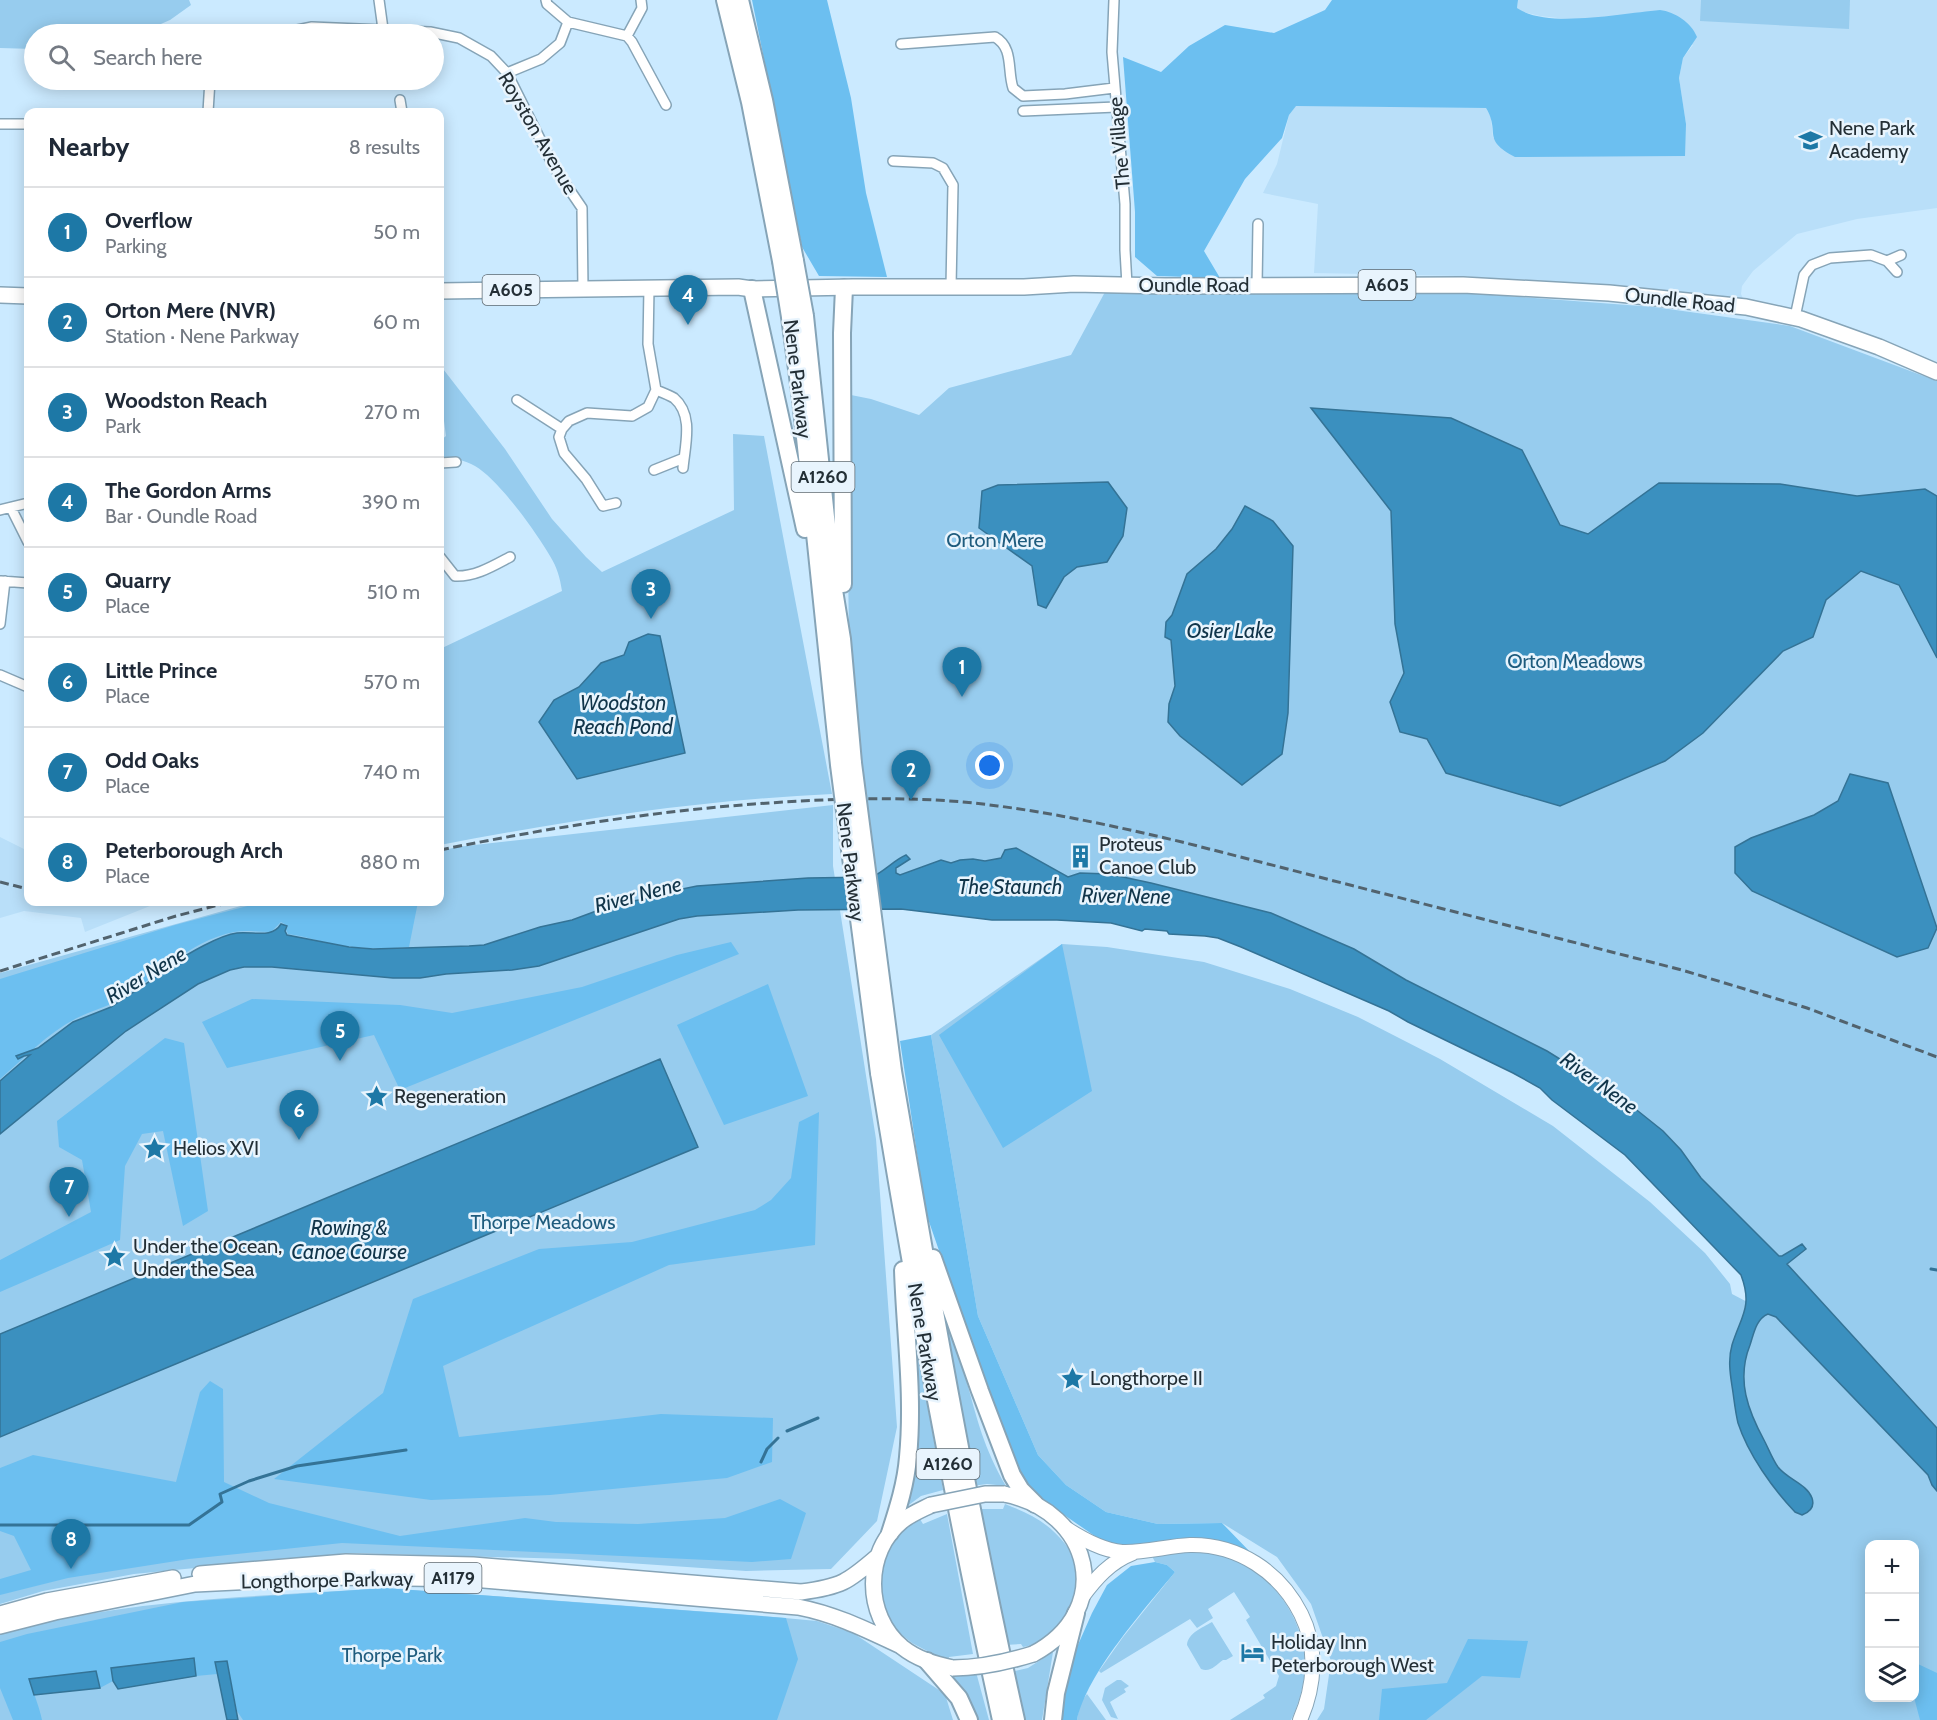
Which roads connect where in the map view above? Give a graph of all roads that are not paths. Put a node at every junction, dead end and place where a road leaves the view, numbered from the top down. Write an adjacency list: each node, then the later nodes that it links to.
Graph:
1 (379, 0): 8 (street)
2 (546, 0): 7 (street)
3 (641, 0): 10 (street)
4 (725, 0): 26 (highway, Nene Parkway / A1260)
5 (740, 0): 26 (highway, Nene Parkway / A1260)
6 (1114, 0): 13 (street, The Village)
7 (568, 22): 10 (street); 12 (street)
8 (382, 24)
9 (444, 35): 12 (street, Royston Avenue)
10 (627, 36): 16 (street)
11 (901, 44): 13 (street)
12 (507, 73): 34 (street, Royston Avenue)
13 (1114, 88): 17 (street, The Village)
14 (209, 90): 18 (street)
15 (400, 100): 19 (street)
16 (666, 105)
17 (1116, 107): 20 (street); 29 (street, The Village)
18 (208, 108)
19 (401, 108)
20 (1023, 111)
21 (0, 124): 22 (street)
22 (24, 124)
23 (894, 161): 31 (street)
24 (1258, 224): 30 (street)
25 (1901, 255): 27 (street)
26 (788, 261): 57 (highway, Nene Parkway / A1260, bridge)
27 (1887, 261): 28 (street); 39 (street)
28 (1897, 272)
29 (1127, 285): 30 (main road, Oundle Road / A605); 31 (main road, Oundle Road / A605)
30 (1257, 285): 39 (main road, Oundle Road / A605)
31 (951, 287): 33 (main road, Oundle Road / A605)
32 (649, 288): 34 (main road, Oundle Road / A605); 35 (main road, Oundle Road / A605); 41 (street)
33 (844, 288): 35 (main road, Oundle Road / A605); 57 (highway)
34 (583, 289): 36 (main road, Oundle Road / A605)
35 (752, 289): 57 (highway)
36 (444, 291)
37 (0, 295): 38 (main road)
38 (24, 296)
39 (1795, 318): 40 (main road, Oundle Road / A605)
40 (1937, 372)
41 (656, 390): 43 (street); 46 (street)
42 (517, 400): 43 (street)
43 (562, 429): 47 (street)
44 (456, 462): 45 (street)
45 (444, 464)
46 (654, 470)
47 (616, 503)
48 (24, 504): 49 (street)
49 (11, 508): 50 (street); 51 (street)
50 (0, 510)
51 (24, 534)
52 (510, 557): 53 (street)
53 (444, 562)
54 (2, 581): 55 (street); 56 (street)
55 (24, 583)
56 (0, 624)
57 (833, 638): 60 (highway, Nene Parkway / A1260, bridge)
58 (0, 675): 59 (street)
59 (24, 685)
60 (909, 1210): 61 (highway); 63 (highway); 72 (highway, Nene Parkway / A1260); 73 (highway, Nene Parkway / A1260)
61 (1035, 1504): 62 (main road); 63 (main road, bridge)
62 (1067, 1529): 64 (street); 66 (main road)
63 (890, 1533): 65 (main road)
64 (1135, 1552): 66 (street); 75 (street)
65 (878, 1556): 67 (main road, Longthorpe Parkway / A1179); 69 (main road)
66 (1079, 1605): 70 (main road, bridge); 74 (highway)
67 (0, 1614)
68 (0, 1626): 69 (main road, Longthorpe Parkway / A1179)
69 (901, 1646): 70 (main road)
70 (927, 1661): 71 (highway)
71 (969, 1720)
72 (1001, 1720)
73 (1016, 1720)
74 (1053, 1720)
75 (1300, 1720)

